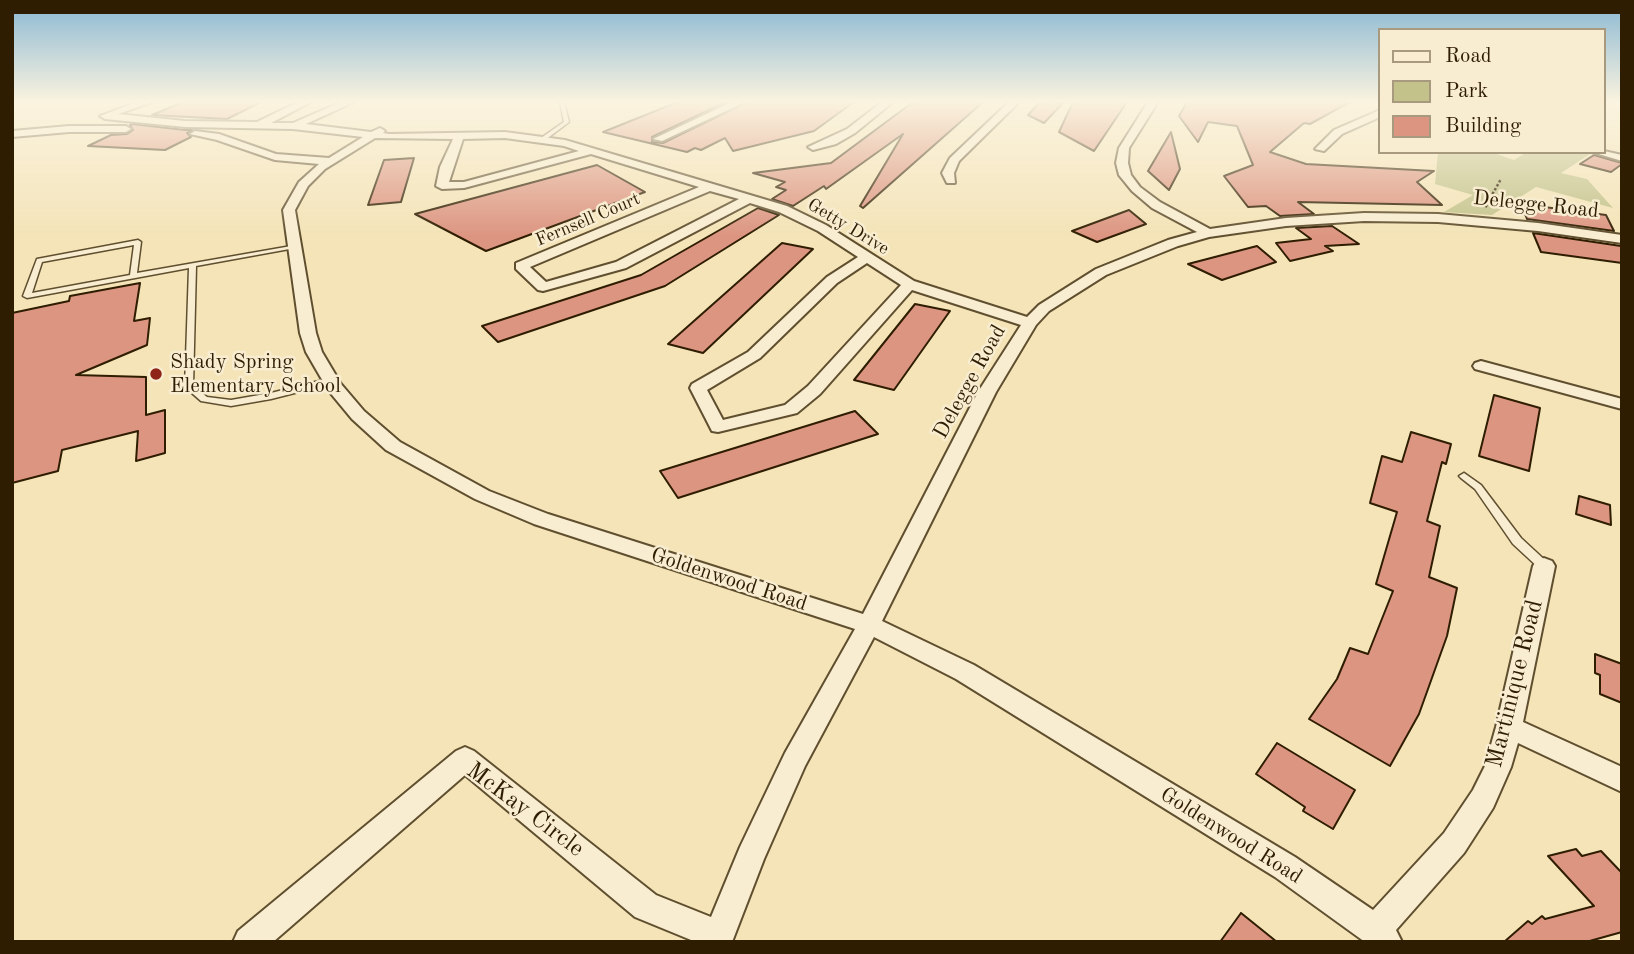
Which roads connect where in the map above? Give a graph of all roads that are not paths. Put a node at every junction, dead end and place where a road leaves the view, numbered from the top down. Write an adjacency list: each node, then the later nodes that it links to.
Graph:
1 (244, 147): 10 (street)
2 (353, 147): 10 (street, Goldenwood Road)
3 (455, 147): 9 (street)
4 (578, 147): 9 (street, Getty Drive)
5 (968, 147): 11 (street)
6 (1125, 147): 14 (street)
7 (1323, 147): 8 (street)
8 (1320, 149)
9 (594, 150): 12 (street, Getty Drive)
10 (329, 161): 16 (street, Goldenwood Road)
11 (951, 181)
12 (709, 187): 13 (street, Getty Drive); 13 (street, Fernsell Court)
13 (749, 199): 17 (street, Getty Drive)
14 (1208, 233): 15 (street, Delegge Road); 21 (street, Delegge Road)
15 (1622, 239)
16 (295, 246): 18 (lane); 23 (street, Goldenwood Road)
17 (866, 258): 20 (street, Getty Drive); 20 (street)
18 (193, 265): 19 (lane); 23 (lane)
19 (133, 276): 19 (lane)
20 (909, 284): 21 (street, Getty Drive)
21 (1030, 323): 27 (street, Delegge Road)
22 (1480, 366): 24 (street)
23 (331, 381): 27 (street, Goldenwood Road)
24 (1622, 404)
25 (1464, 476): 26 (lane)
26 (1544, 566): 28 (street, Martinique Road)
27 (869, 625): 30 (street, Goldenwood Road); 31 (street, Delegge Road)
28 (1509, 727): 29 (street); 30 (street, Martinique Road)
29 (1622, 780)
30 (1381, 936)
31 (717, 938): 32 (street, McKay Circle)
32 (249, 942)

